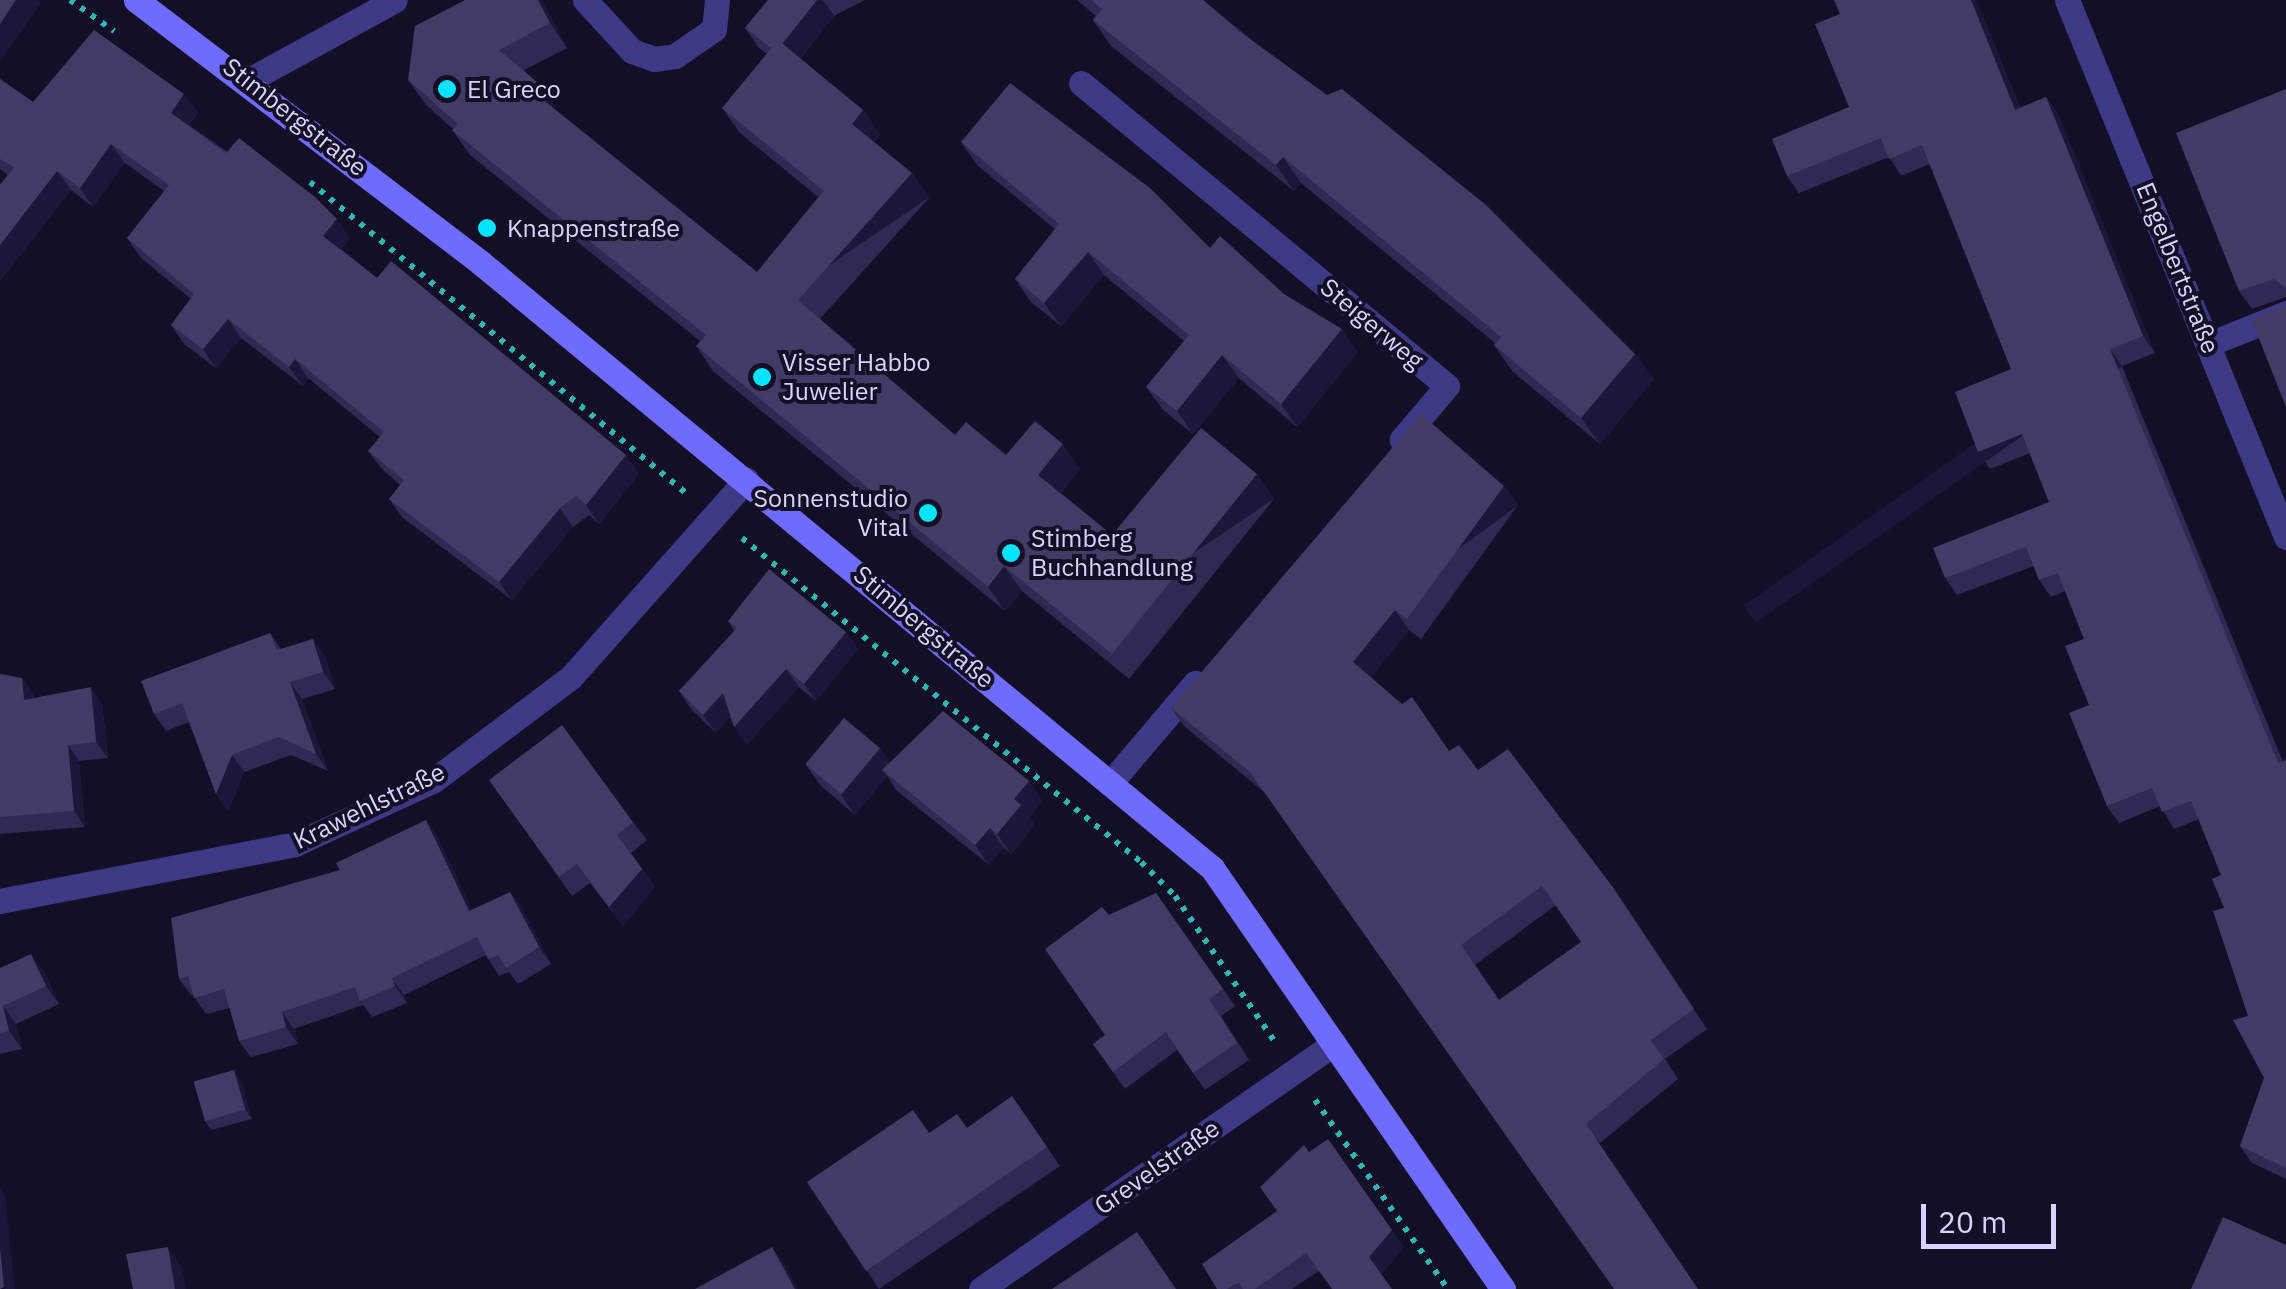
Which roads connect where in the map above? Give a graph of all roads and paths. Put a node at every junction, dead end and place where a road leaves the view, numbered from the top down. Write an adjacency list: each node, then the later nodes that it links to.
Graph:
1 (70, 0): 7 (path)
2 (136, 0): 8 (street, Stimbergstraße)
3 (396, 0): 8 (street)
4 (585, 0): 5 (street)
5 (717, 0)
6 (2068, 0): 12 (street, Engelbertstraße)
7 (133, 44)
8 (250, 80): 14 (street, Stimbergstraße)
9 (1082, 83): 13 (street, Steigerweg)
10 (301, 174): 15 (path)
11 (2286, 312): 12 (street)
12 (2209, 344): 16 (street, Engelbertstraße)
13 (1382, 462)
14 (746, 480): 15 (street, Krawehlstraße); 18 (street, Stimbergstraße)
15 (716, 518): 19 (street, Krawehlstraße); 21 (path)
16 (2286, 537)
17 (1214, 660): 18 (street)
18 (1111, 782): 20 (street, Stimbergstraße)
19 (0, 901)
20 (1334, 1044): 21 (street, Grevelstraße); 24 (street, Stimbergstraße)
21 (1295, 1072): 22 (street, Grevelstraße); 23 (path)
22 (981, 1289)
23 (1448, 1289)
24 (1503, 1289)

